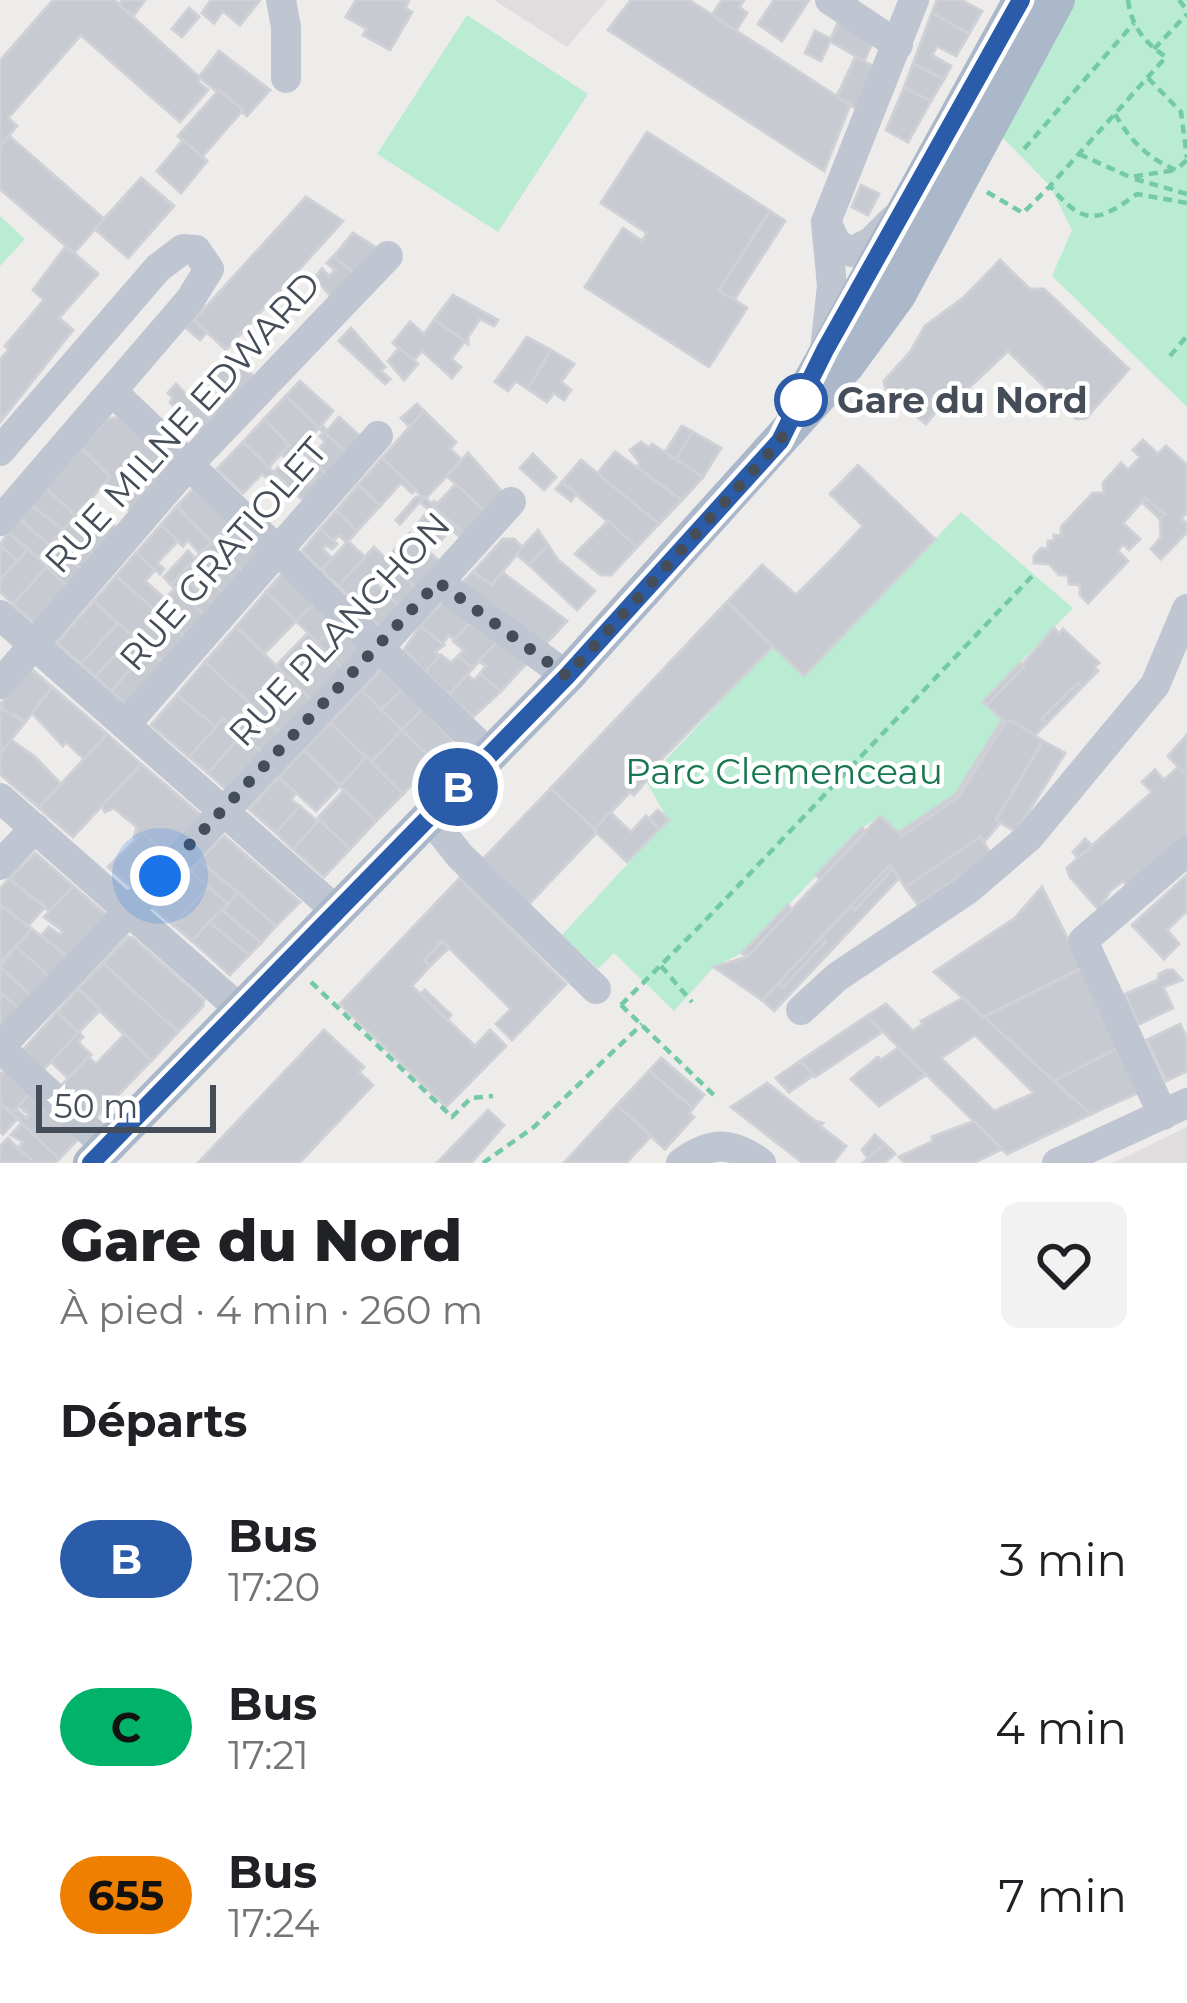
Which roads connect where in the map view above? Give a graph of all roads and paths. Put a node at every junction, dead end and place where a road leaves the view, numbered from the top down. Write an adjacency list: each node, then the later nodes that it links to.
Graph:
1 (281, 0): 12 (street)
2 (830, 0): 10 (street)
3 (914, 0): 10 (street)
4 (1021, 0): 24 (main road)
5 (1057, 0): 20 (main road)
6 (1128, 0): 9 (path)
7 (1179, 0): 8 (path)
8 (1187, 12): 11 (path)
9 (1134, 22): 11 (path); 16 (path)
10 (898, 46): 26 (street)
11 (1154, 49): 13 (path)
12 (286, 77)
13 (1148, 77): 14 (path); 15 (path)
14 (1184, 113): 18 (path)
15 (1115, 114): 17 (path); 19 (path)
16 (1024, 149)
17 (1079, 154): 21 (path); 22 (path)
18 (1187, 159): 19 (path)
19 (1176, 170): 21 (path)
20 (962, 177): 22 (path); 33 (main road)
21 (1130, 177): 23 (path)
22 (1050, 186): 25 (path)
23 (1187, 194)
24 (909, 202): 26 (street); 29 (main road)
25 (1187, 203)
26 (826, 222): 29 (street)
27 (388, 256): 35 (street, RUE MILNE EDWARD)
28 (1187, 336): 30 (path)
29 (825, 350): 33 (main road)
30 (1170, 356)
31 (113, 392): 34 (street); 35 (street); 37 (street)
32 (378, 436): 38 (street, RUE GRATIOLET)
33 (780, 441): 45 (main road)
34 (0, 451)
35 (190, 463): 38 (street); 43 (street, RUE MILNE EDWARD)
36 (511, 502): 40 (street, RUE PLANCHON)
37 (0, 520)
38 (278, 548): 44 (street); 47 (street, RUE GRATIOLET)
39 (1034, 573): 58 (path)
40 (438, 582): 44 (street, RUE PLANCHON); 45 (street)
41 (1187, 609): 62 (street)
42 (0, 615): 43 (street)
43 (34, 644): 46 (street, RUE MILNE EDWARD); 47 (street)
44 (378, 649): 48 (street); 50 (street, RUE PLANCHON)
45 (567, 676): 48 (main road)
46 (0, 684)
47 (127, 723): 50 (street)
48 (489, 754): 51 (main road)
49 (0, 798): 52 (street)
50 (224, 809): 55 (street, RUE PLANCHON); 56 (street)
51 (429, 817): 56 (main road); 59 (street)
52 (35, 828): 54 (street); 55 (street)
53 (1187, 850): 67 (street)
54 (0, 865)
55 (128, 910): 61 (street); 64 (street, RUE PLANCHON)
56 (338, 912): 57 (main road)
57 (289, 962): 61 (main road); 65 (path)
58 (661, 966): 59 (path); 60 (path)
59 (608, 997): 63 (path)
60 (692, 1002)
61 (241, 1010): 68 (main road)
62 (801, 1010)
63 (642, 1024): 66 (path); 69 (path)
64 (0, 1048): 68 (street)
65 (493, 1096)
66 (718, 1099)
67 (1175, 1109): 72 (street)
68 (99, 1155)
69 (484, 1163)
70 (681, 1163): 71 (street)
71 (760, 1163)
72 (1057, 1163)

